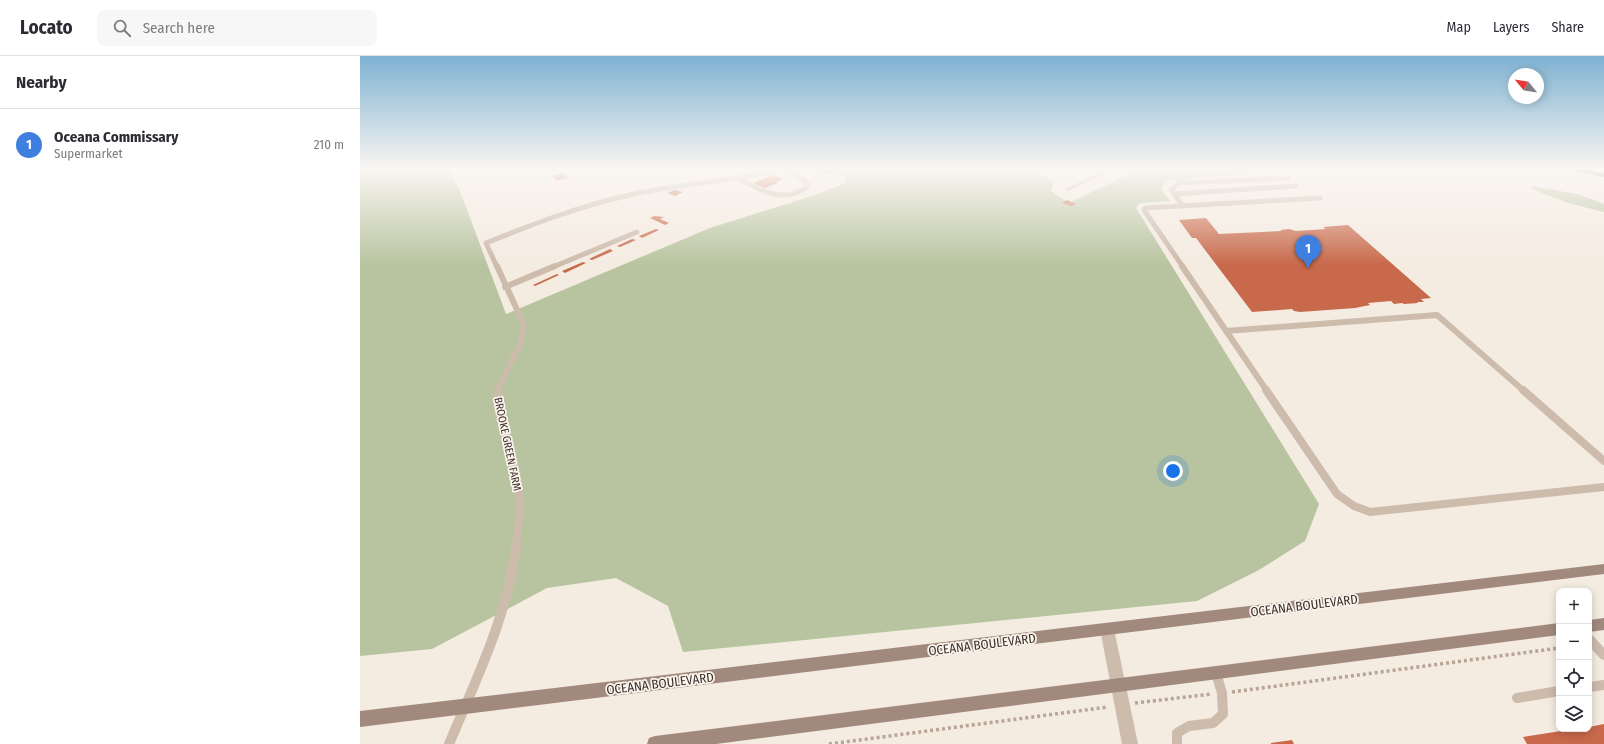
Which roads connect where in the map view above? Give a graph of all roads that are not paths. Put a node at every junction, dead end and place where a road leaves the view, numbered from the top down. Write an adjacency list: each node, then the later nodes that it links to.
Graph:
1 (607, 201): 6 (lane, BROOKE GREEN FARM)
2 (1179, 201): 4 (lane)
3 (1267, 201): 4 (lane)
4 (1183, 206): 7 (lane)
5 (637, 232): 6 (lane)
6 (505, 287): 23 (lane, BROOKE GREEN FARM)
7 (1226, 331): 8 (lane); 9 (lane)
8 (1604, 461)
9 (1604, 487)
10 (1604, 569): 13 (main road, OCEANA BOULEVARD)
11 (1604, 624): 12 (main road)
12 (1592, 626)
13 (1108, 629): 18 (street); 23 (main road, OCEANA BOULEVARD)
14 (1556, 629): 17 (main road)
15 (1592, 642): 16 (lane)
16 (1604, 655)
17 (1216, 673): 18 (main road); 28 (lane)
18 (1119, 685): 26 (main road); 27 (street)
19 (1604, 685): 20 (lane)
20 (1592, 687)
21 (1556, 692): 22 (lane)
22 (1517, 698)
23 (465, 706): 24 (main road, OCEANA BOULEVARD); 25 (lane, BROOKE GREEN FARM)
24 (360, 719)
25 (449, 744)
26 (655, 744)
27 (1130, 744)
28 (1177, 744)

